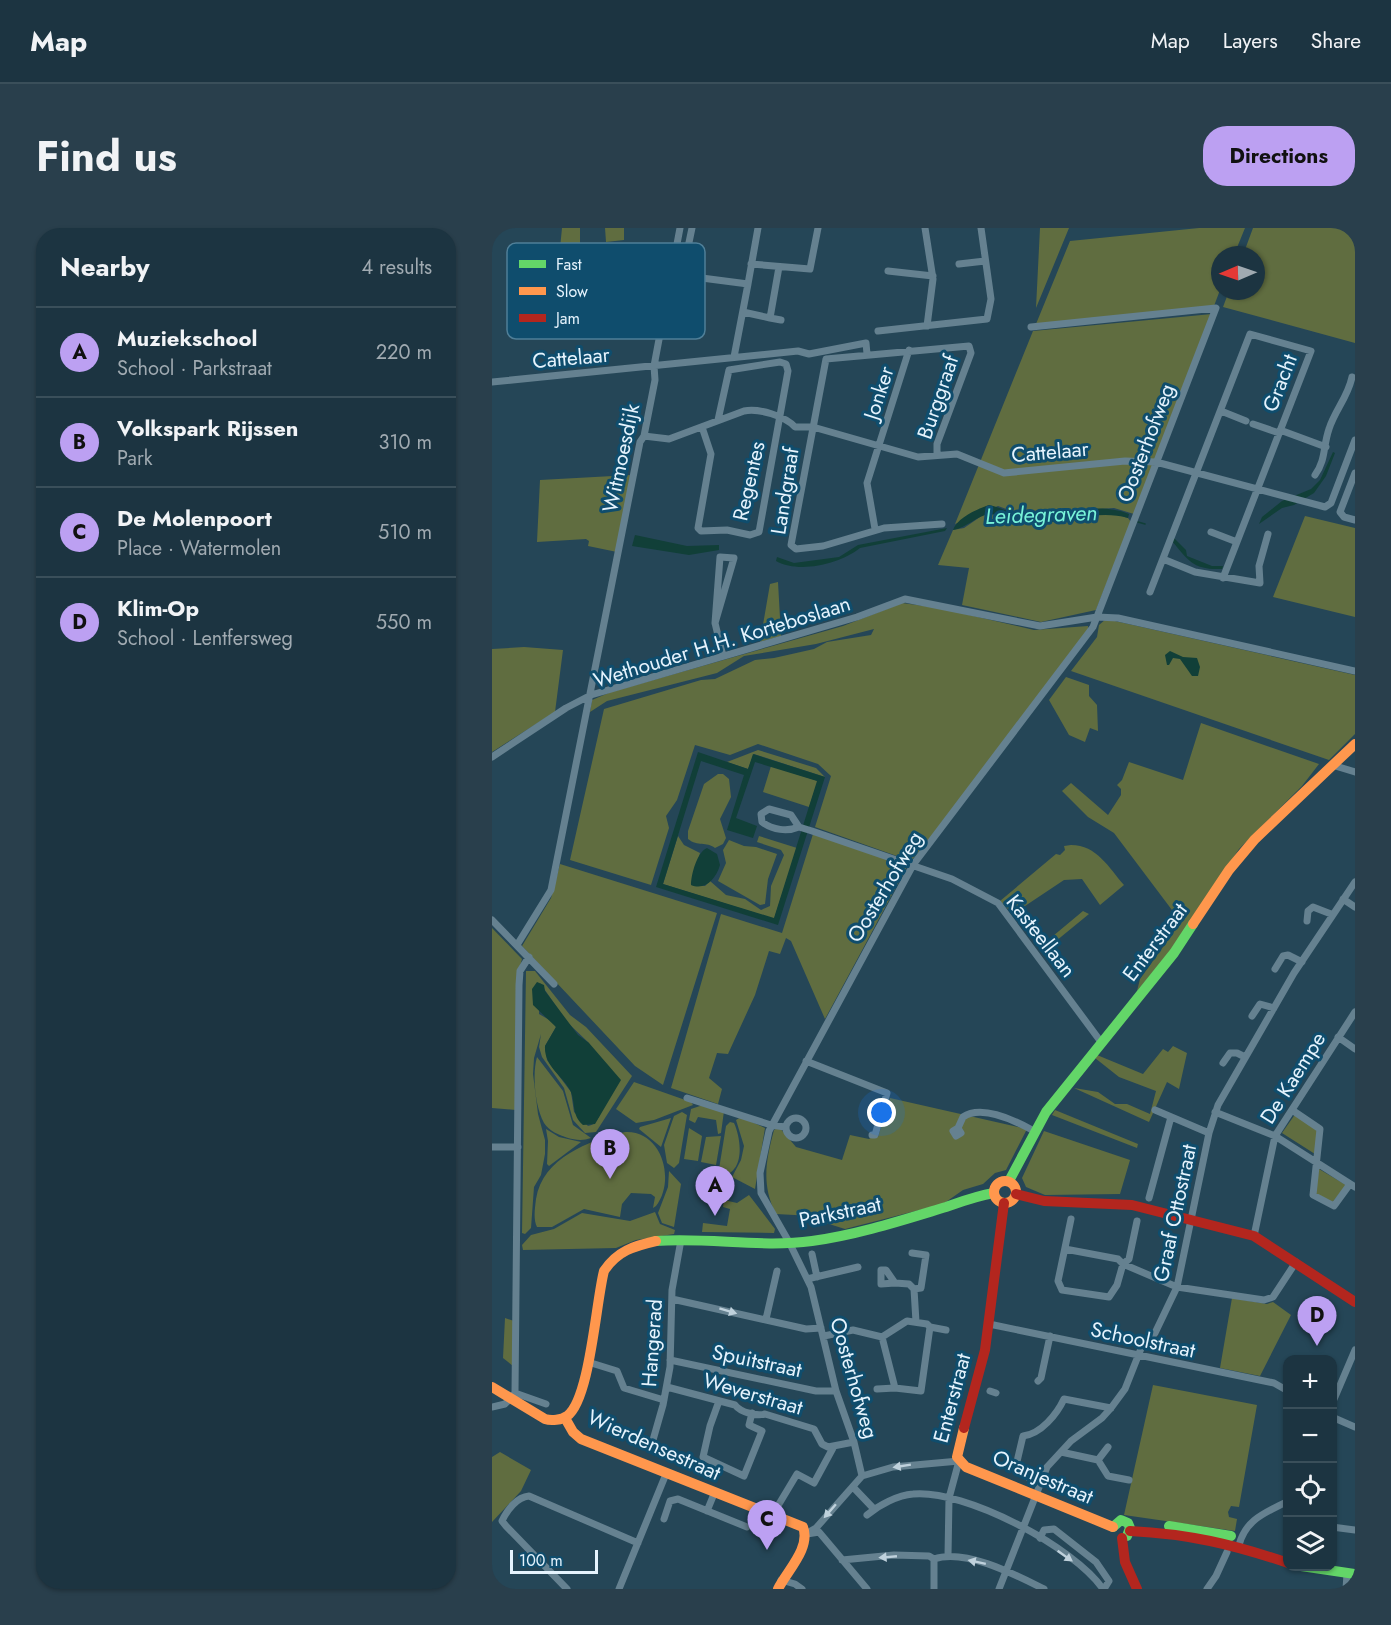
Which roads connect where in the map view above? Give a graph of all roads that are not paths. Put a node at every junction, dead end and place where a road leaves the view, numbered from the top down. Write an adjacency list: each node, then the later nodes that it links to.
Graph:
1 (680, 228): 7 (street, Witmoesdijk)
2 (692, 228): 8 (street)
3 (758, 228): 10 (street)
4 (818, 228): 12 (street)
5 (926, 228): 14 (street)
6 (981, 228): 9 (street)
7 (677, 243)
8 (689, 243)
9 (985, 261): 11 (street); 20 (street)
10 (751, 264): 12 (street); 16 (street)
11 (959, 264)
12 (779, 267): 18 (street)
13 (888, 271): 14 (street)
14 (933, 276): 20 (street)
15 (705, 279): 16 (street)
16 (748, 284): 17 (street)
17 (743, 312): 18 (street); 26 (street)
18 (770, 318): 19 (street)
19 (781, 320)
20 (927, 326): 22 (street)
21 (1031, 327): 41 (street, Oosterhofweg)
22 (878, 331)
23 (659, 339): 27 (street, Witmoesdijk)
24 (909, 350): 25 (street, Burggraaf); 38 (street, Jonker); 40 (street, Burggraaf)
25 (867, 354): 26 (street, Cattelaar); 34 (street, Burggraaf)
26 (734, 357): 27 (street, Cattelaar)
27 (654, 366): 29 (street, Cattelaar); 36 (street, Witmoesdijk)
28 (1352, 377): 39 (street)
29 (492, 382)
30 (1221, 411): 35 (street, Gracht); 35 (street, Gracht); 43 (street, Gracht)
31 (780, 417): 32 (street, Cattelaar); 32 (street); 33 (street, Regentes); 34 (street, Cattelaar)
32 (718, 420): 33 (street, Cattelaar)
33 (702, 426): 36 (street, Cattelaar)
34 (813, 427): 38 (street, Cattelaar); 50 (street, Landgraaf)
35 (1279, 431): 39 (street, Gracht); 45 (street, Gracht)
36 (644, 436): 61 (street, Witmoesdijk)
37 (1355, 440): 46 (street)
38 (879, 446): 40 (street, Cattelaar); 50 (street)
39 (1326, 447): 44 (street)
40 (937, 455): 41 (street, Cattelaar)
41 (1156, 462): 43 (street, Cattelaar); 57 (street, Oosterhofweg)
42 (1355, 473): 47 (street)
43 (1196, 474): 45 (street, Cattelaar); 54 (street, Gracht)
44 (1316, 475)
45 (1257, 490): 46 (street, Cattelaar); 53 (street, Gracht)
46 (1336, 491): 47 (street)
47 (1347, 496): 48 (street)
48 (1355, 520)
49 (942, 524): 50 (street, Landgraaf)
50 (875, 530)
51 (1211, 532): 53 (street)
52 (1268, 534): 55 (street)
53 (1237, 542): 55 (street, Gracht)
54 (1163, 559): 55 (street); 56 (street, Gracht)
55 (1224, 575)
56 (1150, 592)
57 (1097, 617): 59 (street, Wethouder H.H. Korteboslaan); 60 (street, Wethouder H.H. Korteboslaan); 67 (street, Oosterhofweg)
58 (715, 623): 58 (street); 59 (street)
59 (723, 656): 61 (street, Wethouder H.H. Korteboslaan)
60 (1355, 671)
61 (591, 695): 63 (street); 74 (street, Wethouder H.H. Korteboslaan)
62 (1355, 744): 64 (main road, Enterstraat)
63 (492, 757)
64 (1332, 765): 65 (street); 83 (main road, Enterstraat)
65 (1355, 772)
66 (799, 827): 66 (street, Kasteellaan); 67 (street, Kasteellaan)
67 (913, 865): 83 (street, Kasteellaan); 86 (street, Oosterhofweg)
68 (1355, 882): 69 (street, Graaf Ottostraat)
69 (1343, 899): 70 (street); 71 (street, Graaf Ottostraat)
70 (1355, 907)
71 (1331, 914): 73 (street); 76 (street, Graaf Ottostraat)
72 (492, 920): 74 (street)
73 (1307, 921)
74 (517, 945): 75 (street)
75 (529, 957): 78 (street); 100 (street)
76 (1302, 962): 77 (street); 79 (street, Graaf Ottostraat)
77 (1275, 969)
78 (554, 984)
79 (1274, 1008): 81 (street); 85 (street, Graaf Ottostraat)
80 (1355, 1012): 82 (street, De Kaempe)
81 (1252, 1016)
82 (1338, 1037): 84 (street); 90 (street, De Kaempe)
83 (1101, 1042): 96 (main road, Enterstraat)
84 (1355, 1049)
85 (1245, 1058): 87 (street); 91 (street, Graaf Ottostraat)
86 (806, 1061): 93 (street, Oosterhofweg); 98 (street)
87 (1223, 1063)
88 (687, 1098): 93 (street)
89 (1155, 1110): 92 (street)
90 (1292, 1110): 99 (street, De Kaempe); 102 (street)
91 (1215, 1112): 97 (street, Graaf Ottostraat); 99 (street)
92 (1171, 1117): 97 (street); 107 (street)
93 (771, 1125): 94 (street); 114 (street, Oosterhofweg)
94 (785, 1127)
95 (958, 1128): 96 (street)
96 (1034, 1131): 103 (main road, Enterstraat)
97 (1209, 1133): 111 (street, Graaf Ottostraat)
98 (872, 1135)
99 (1275, 1136): 102 (street); 112 (street, De Kaempe)
100 (518, 1147): 101 (street); 150 (street)
101 (492, 1148)
102 (1317, 1163): 104 (street); 104 (street)
103 (1009, 1181): 105 (main road); 106 (main road)
104 (1353, 1186)
105 (994, 1192): 108 (main road); 114 (main road, Parkstraat)
106 (1016, 1194): 108 (main road); 111 (main road)
107 (1149, 1198)
108 (1004, 1203): 131 (main road, Enterstraat)
109 (1071, 1219): 115 (street)
110 (1137, 1221): 119 (street)
111 (1192, 1221): 112 (main road); 125 (street, Graaf Ottostraat)
112 (1254, 1236): 118 (main road)
113 (681, 1240): 114 (main road, Parkstraat); 127 (street, Hangerad); 141 (main road, Parkstraat)
114 (789, 1242): 123 (street, Oosterhofweg)
115 (1065, 1249): 119 (street); 119 (street)
116 (912, 1253): 126 (street)
117 (812, 1254): 122 (street)
118 (1296, 1262): 125 (street); 128 (main road)
119 (1123, 1264): 125 (street)
120 (858, 1267): 122 (street)
121 (777, 1271): 129 (street)
122 (817, 1277): 123 (street)
123 (807, 1279): 133 (street, Oosterhofweg)
124 (895, 1283): 126 (street)
125 (1177, 1287): 139 (street, Graaf Ottostraat)
126 (914, 1289): 130 (street)
127 (672, 1299): 129 (street, one-way to 129); 140 (street, Hangerad)
128 (1355, 1302)
129 (766, 1319): 133 (street)
130 (916, 1322): 132 (street); 137 (street)
131 (989, 1324): 136 (street, Schoolstraat); 166 (main road, Enterstraat)
132 (930, 1327): 134 (street); 145 (street)
133 (821, 1328): 135 (street, Oosterhofweg)
134 (946, 1330)
135 (824, 1336): 137 (street); 148 (street, Oosterhofweg)
136 (1050, 1336): 139 (street, Schoolstraat); 142 (street)
137 (882, 1337): 145 (street)
138 (1355, 1350): 149 (street)
139 (1137, 1355): 146 (street, Schoolstraat); 155 (street, Graaf Ottostraat)
140 (670, 1360): 144 (street, Hangerad); 148 (street, Spuitstraat)
141 (588, 1362): 151 (street); 157 (main road, Parkstraat)
142 (1038, 1381)
143 (492, 1387): 150 (main road, Wierdensestraat)
144 (668, 1387): 151 (street, Hangerad); 152 (street, Weverstraat)
145 (895, 1388): 147 (street)
146 (1283, 1388)
147 (877, 1389)
148 (836, 1391): 160 (street, Oosterhofweg)
149 (1337, 1392)
150 (513, 1396): 153 (street, Wierdensestraat); 154 (street); 157 (main road, Wierdensestraat)
151 (664, 1400): 161 (street, Hangerad)
152 (719, 1401): 156 (street, Weverstraat); 156 (street)
153 (546, 1404)
154 (492, 1407)
155 (1111, 1408): 164 (street, Graaf Ottostraat); 170 (street)
156 (752, 1413): 163 (street, Weverstraat)
157 (565, 1418): 167 (main road, Wierdensestraat)
158 (1337, 1419): 159 (street)
159 (1355, 1427)
160 (854, 1442): 163 (street); 168 (street, Oosterhofweg)
161 (651, 1447)
162 (1108, 1447): 165 (street)
163 (833, 1448): 178 (street)
164 (1061, 1452): 165 (street); 170 (street, Graaf Ottostraat)
165 (1098, 1460): 169 (street)
166 (959, 1461): 168 (street, Enterstraat, one-way to 168); 173 (main road, Oranjestraat); 174 (street)
167 (666, 1474): 172 (main road, Wierdensestraat); 189 (street)
168 (862, 1476): 171 (street)
169 (1129, 1480)
170 (1040, 1484): 173 (street, Graaf Ottostraat)
171 (853, 1487): 176 (street); 186 (street, one-way to 186)
172 (714, 1494): 177 (street); 178 (main road, Wierdensestraat)
173 (1036, 1497): 182 (street, Graaf Ottostraat); 185 (main road, Oranjestraat)
174 (949, 1498): 176 (street); 182 (street); 191 (street)
175 (1283, 1503): 188 (street)
176 (874, 1509): 179 (street)
177 (706, 1511): 180 (street, Wierdensestraat); 181 (street)
178 (773, 1514): 186 (main road, Wierdensestraat)
179 (867, 1515)
180 (664, 1519)
181 (747, 1527)
182 (1023, 1527): 187 (street); 195 (street, Graaf Ottostraat)
183 (1337, 1528): 184 (street)
184 (1355, 1530)
185 (1127, 1531): 188 (main road); 207 (main road)
186 (807, 1533): 193 (street); 198 (main road)
187 (1040, 1538): 206 (street, one-way to 206); 206 (street)
188 (1240, 1542): 194 (main road)
189 (638, 1543): 199 (street); 200 (street)
190 (1227, 1552): 208 (street)
191 (948, 1556): 192 (street); 195 (street, one-way to 191)
192 (933, 1559): 193 (street, one-way to 193); 203 (street)
193 (842, 1560): 202 (street)
194 (1283, 1561)
195 (1006, 1570): 204 (street, Graaf Ottostraat); 205 (street)
196 (1332, 1571): 197 (main road)
197 (1351, 1574): 209 (street)
198 (779, 1585): 201 (street)
199 (567, 1589)
200 (619, 1589)
201 (802, 1589)
202 (867, 1589)
203 (934, 1589)
204 (999, 1589)
205 (1044, 1589)
206 (1104, 1589)
207 (1137, 1589)
208 (1207, 1589)
209 (1346, 1589)

